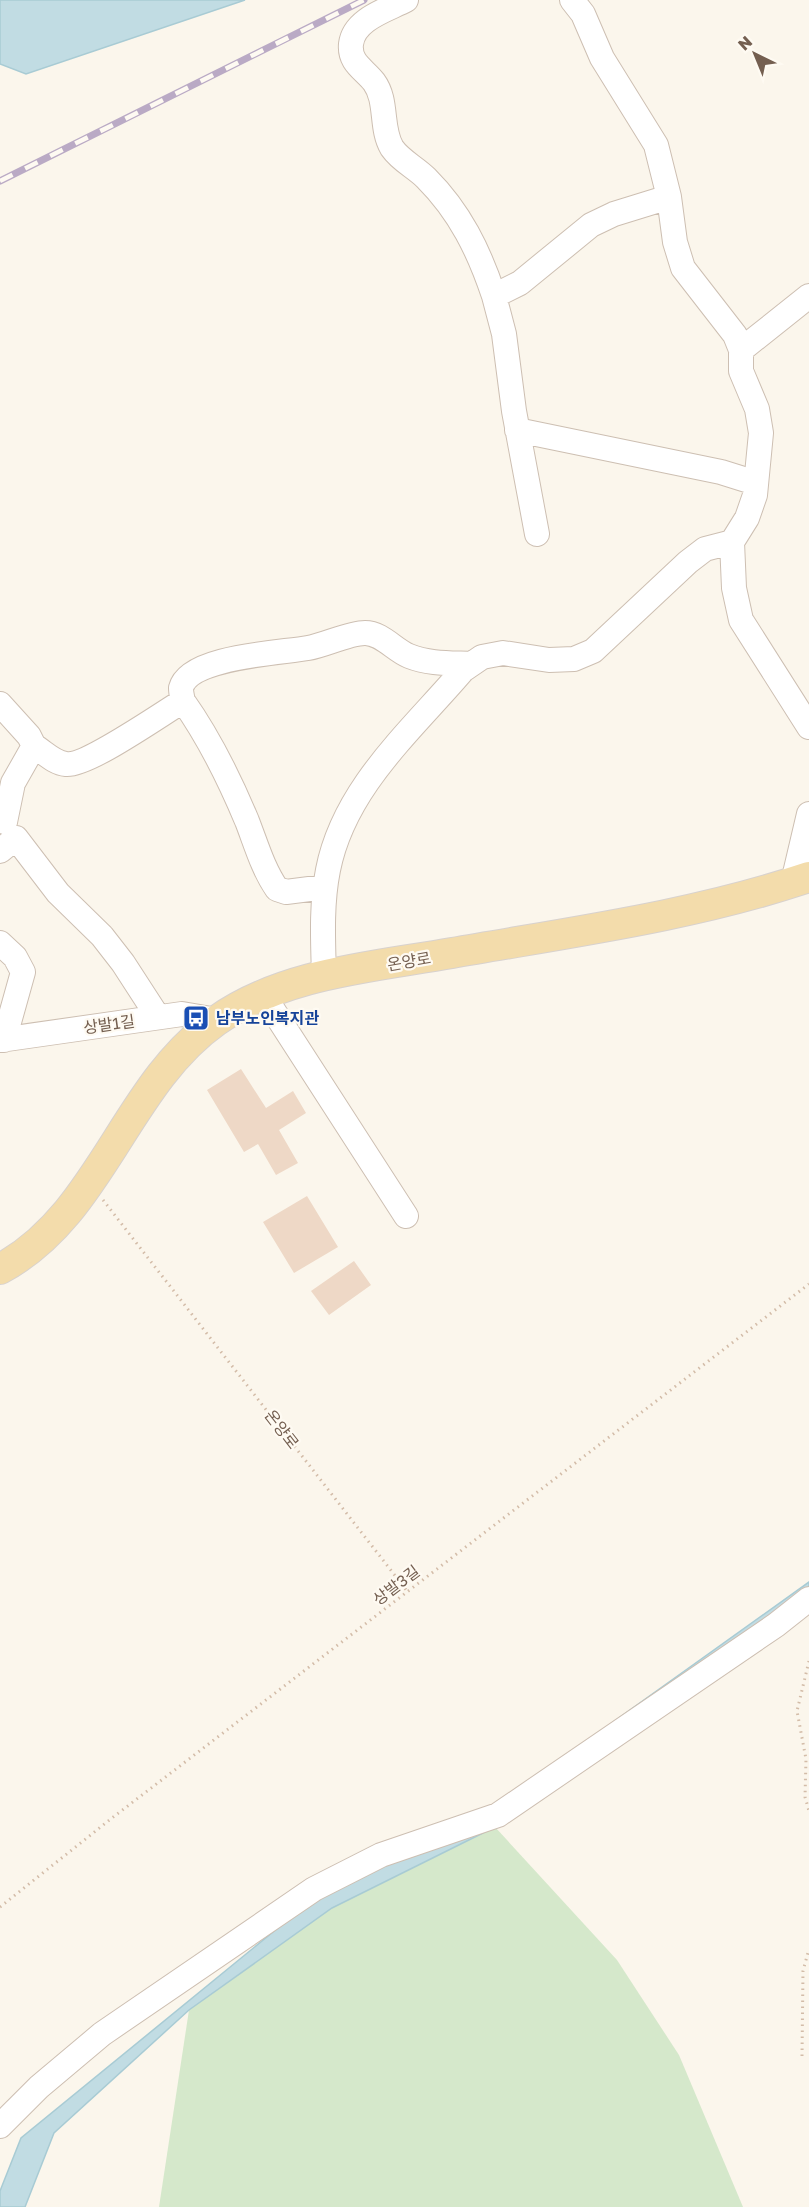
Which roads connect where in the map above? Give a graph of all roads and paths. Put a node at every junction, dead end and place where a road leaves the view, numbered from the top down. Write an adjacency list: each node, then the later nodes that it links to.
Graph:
1 (406, 0): 4 (street)
2 (572, 0): 3 (street)
3 (669, 197): 4 (street); 6 (street)
4 (494, 296): 7 (street)
5 (809, 296): 6 (street)
6 (741, 350): 8 (street)
7 (517, 430): 8 (street); 9 (street)
8 (756, 483): 10 (street)
9 (537, 534)
10 (732, 542): 11 (street); 14 (street)
11 (472, 664): 12 (street); 19 (street)
12 (183, 701): 15 (street); 19 (street)
13 (0, 704): 15 (street)
14 (809, 727)
15 (34, 746): 17 (street)
16 (809, 814): 18 (street)
17 (5, 832): 23 (street)
18 (801, 880): 21 (main road, 온양로)
19 (326, 887): 21 (street)
20 (0, 943): 25 (street)
21 (324, 976): 22 (main road, 온양로)
22 (264, 996): 24 (main road, 온양로); 27 (street)
23 (158, 1017): 24 (street, 상발1길); 25 (street, 상발1길)
24 (217, 1020): 26 (main road, 온양로)
25 (2, 1040)
26 (89, 1182): 28 (main road, 온양로); 30 (path, 온양로)
27 (406, 1216)
28 (0, 1269)
29 (809, 1284): 30 (path, 상발3길)
30 (407, 1592): 34 (path, 상발3길)
31 (809, 1599): 37 (street)
32 (809, 1661): 33 (path)
33 (809, 1811)
34 (0, 1907)
35 (809, 1949): 36 (path)
36 (802, 2055)
37 (0, 2126)

